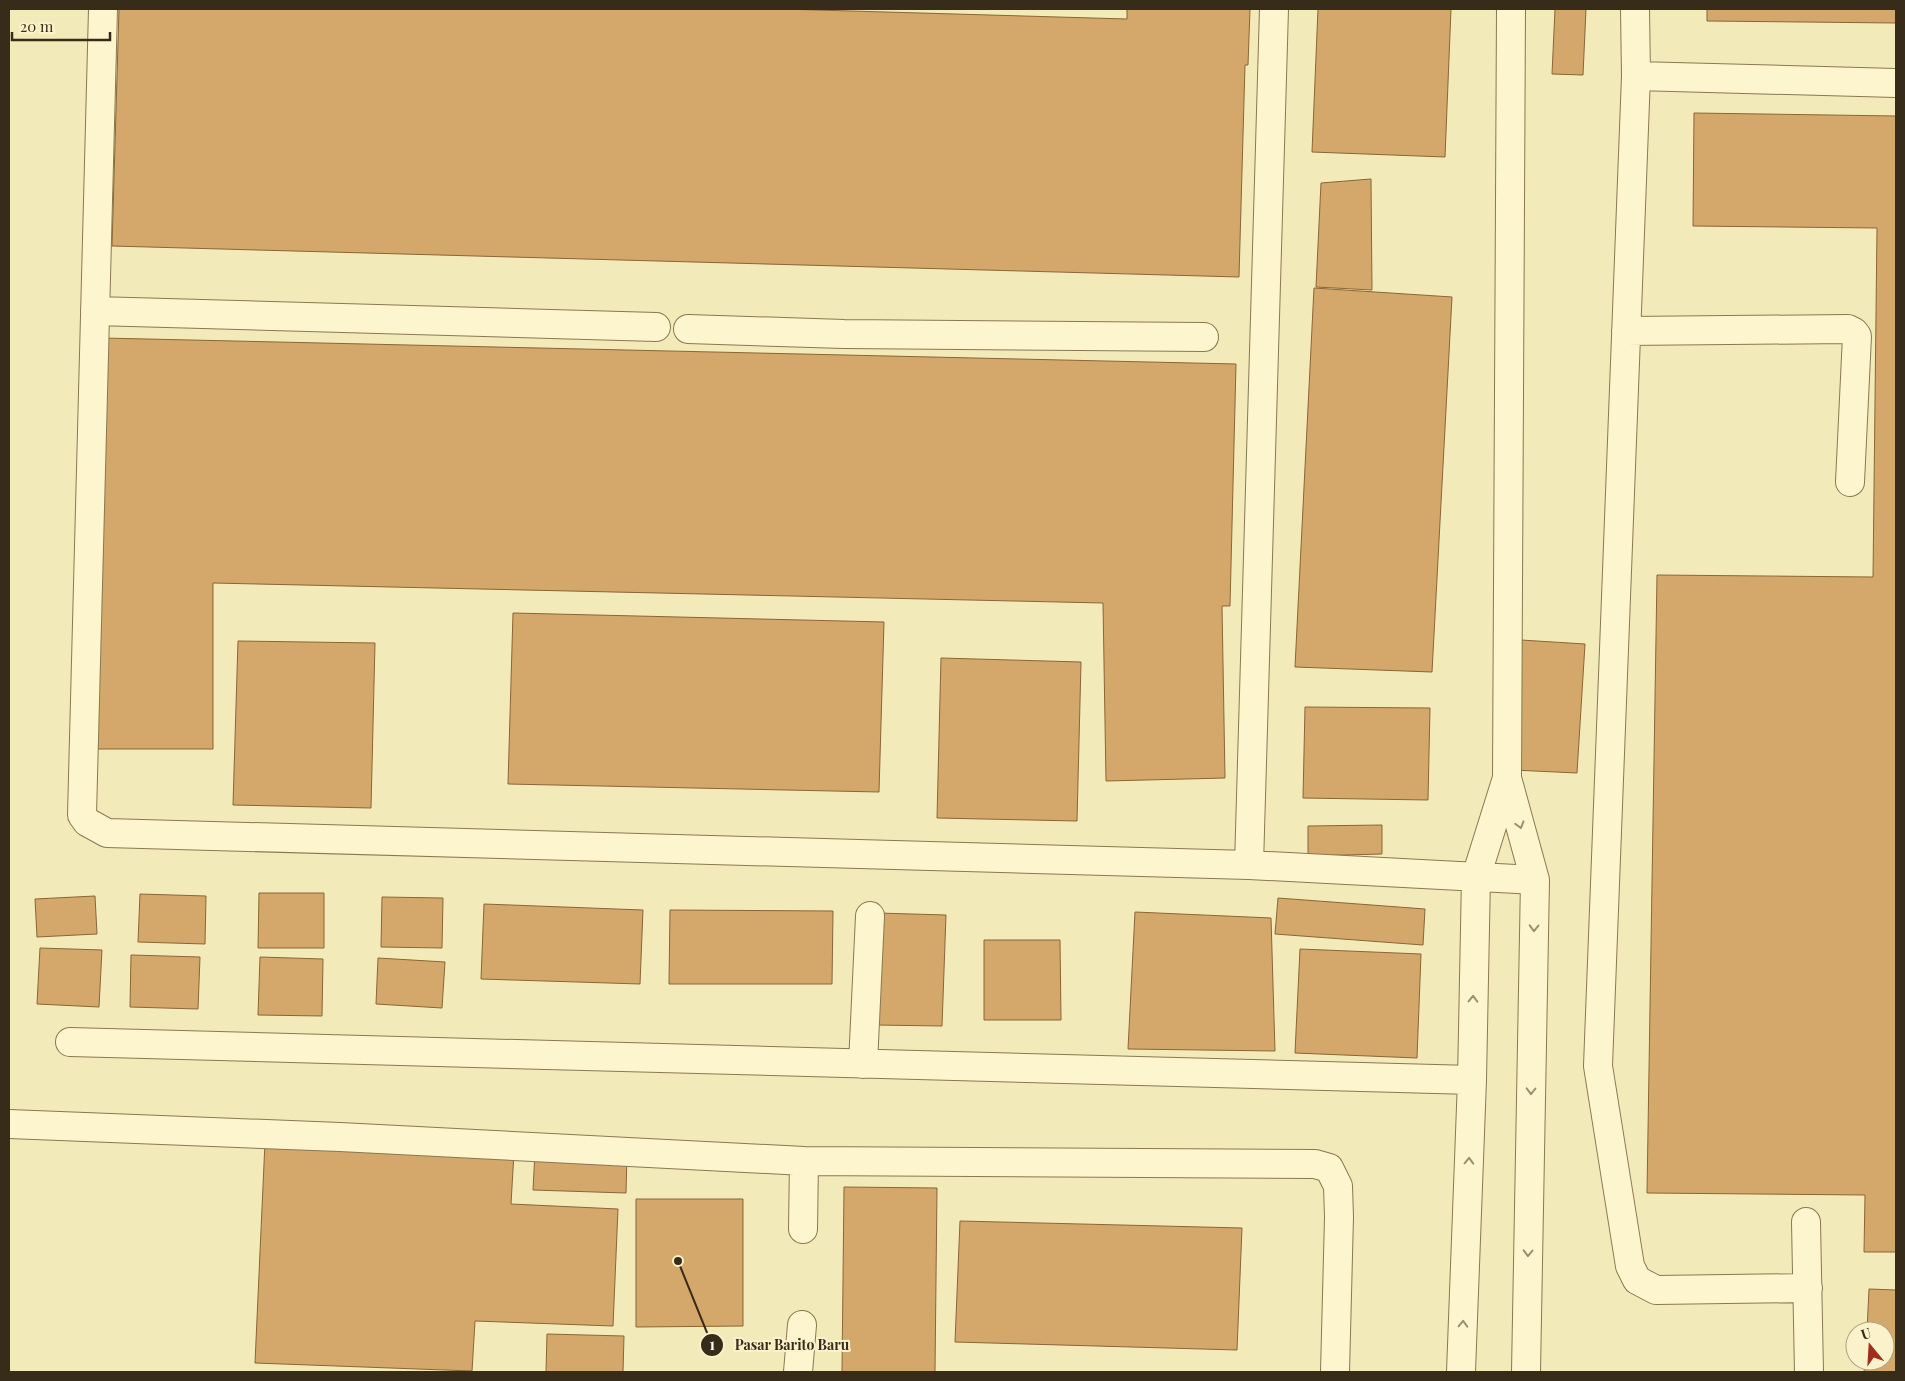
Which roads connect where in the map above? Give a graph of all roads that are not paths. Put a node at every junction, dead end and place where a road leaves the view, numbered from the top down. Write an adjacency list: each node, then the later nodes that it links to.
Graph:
1 (103, 9): 7 (lane)
2 (1274, 9): 14 (lane)
3 (1511, 9): 13 (lane)
4 (1634, 9): 5 (lane)
5 (1636, 76): 6 (lane); 10 (lane)
6 (1896, 83)
7 (95, 311): 8 (lane); 14 (lane)
8 (656, 327)
9 (688, 329): 11 (lane)
10 (1626, 331): 12 (lane); 25 (lane)
11 (1204, 337)
12 (1850, 482)
13 (1506, 778): 15 (lane); 16 (lane, one-way to 16)
14 (1249, 865): 15 (lane)
15 (1476, 878): 16 (lane); 20 (lane, one-way to 15)
16 (1535, 880): 30 (lane, one-way to 30)
17 (870, 916): 19 (lane)
18 (70, 1042): 19 (lane)
19 (863, 1064): 20 (lane)
20 (1472, 1080): 29 (lane, one-way to 20)
21 (9, 1124): 22 (lane)
22 (804, 1161): 24 (lane); 28 (lane)
23 (1806, 1222): 25 (lane)
24 (803, 1229)
25 (1808, 1288): 31 (lane)
26 (802, 1325): 27 (lane)
27 (798, 1372)
28 (1334, 1372)
29 (1461, 1372)
30 (1526, 1372)
31 (1809, 1372)

